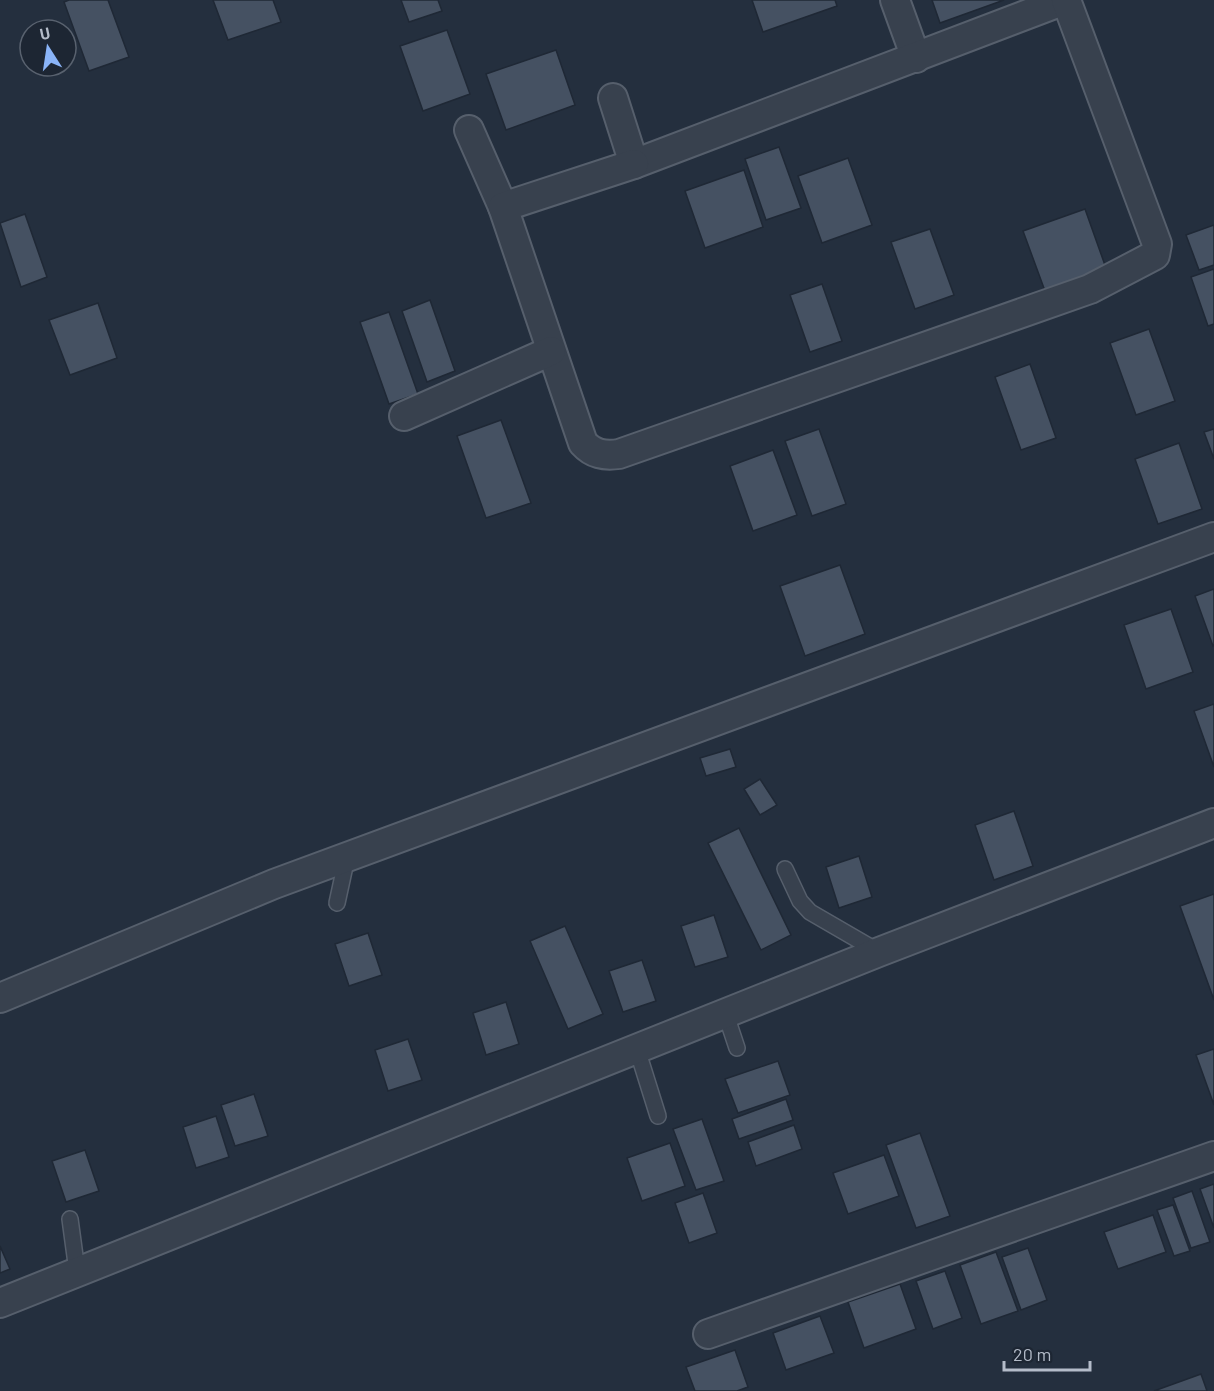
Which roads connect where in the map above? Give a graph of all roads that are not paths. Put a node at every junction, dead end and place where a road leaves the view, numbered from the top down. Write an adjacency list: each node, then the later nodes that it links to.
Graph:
1 (895, 0): 3 (street)
2 (1065, 0): 3 (street); 8 (street)
3 (916, 58): 6 (street)
4 (613, 98): 6 (street)
5 (469, 130): 7 (street)
6 (634, 164): 7 (street)
7 (503, 207): 8 (street)
8 (551, 351): 9 (street)
9 (404, 416)
10 (1214, 537): 12 (street)
11 (1214, 823): 15 (street)
12 (347, 857): 14 (lane); 16 (street)
13 (786, 869): 15 (lane)
14 (337, 903)
15 (879, 952): 17 (street)
16 (0, 998)
17 (726, 1015): 18 (lane); 19 (street)
18 (737, 1048)
19 (637, 1049): 20 (lane); 23 (street)
20 (658, 1116)
21 (1214, 1156): 25 (street)
22 (70, 1219): 23 (lane)
23 (77, 1271): 24 (street)
24 (0, 1303)
25 (708, 1334)

